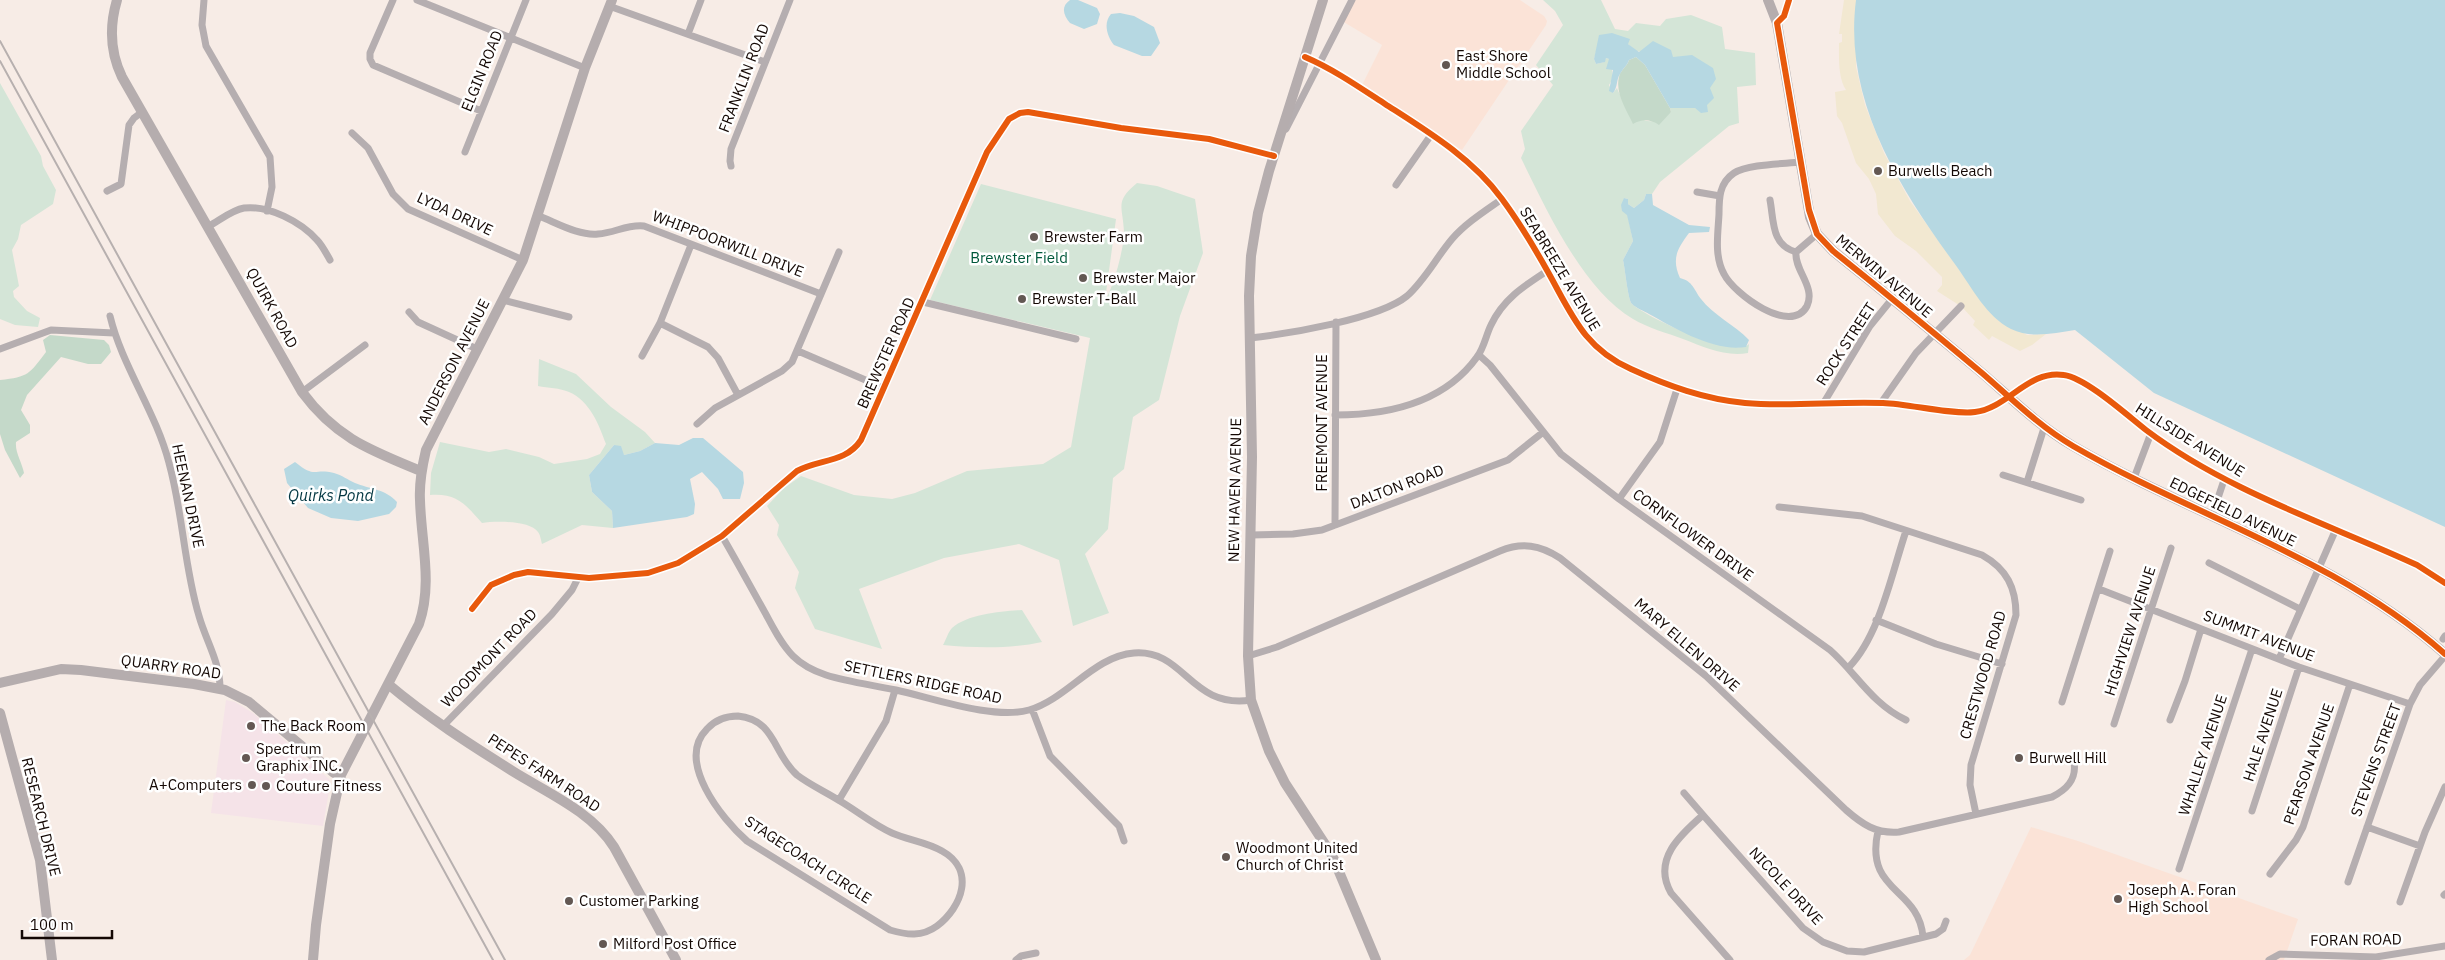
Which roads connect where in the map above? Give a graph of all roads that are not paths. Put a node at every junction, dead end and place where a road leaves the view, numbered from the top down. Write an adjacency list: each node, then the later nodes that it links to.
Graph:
1 (116, 0): 21 (main road, QUIRK ROAD)
2 (204, 0): 35 (street)
3 (393, 0): 20 (street)
4 (416, 0): 15 (street)
5 (526, 0): 15 (street, ELGIN ROAD)
6 (701, 0): 14 (street)
7 (790, 0): 17 (street, FRANKLIN ROAD)
8 (1323, 0): 16 (main road, NEW HAVEN AVENUE)
9 (1352, 0): 18 (street)
10 (1768, 0): 13 (main road, MERWIN AVENUE)
11 (1789, 0): 13 (street)
12 (611, 3): 14 (street); 19 (main road, ANDERSON AVENUE)
13 (1777, 23): 27 (main road, MERWIN AVENUE)
14 (688, 34): 17 (street)
15 (510, 38): 19 (street); 20 (street, ELGIN ROAD)
16 (1305, 57): 18 (street, SEABREEZE AVENUE); 24 (main road, NEW HAVEN AVENUE)
17 (765, 62): 28 (street, FRANKLIN ROAD)
18 (1320, 64): 23 (street, SEABREEZE AVENUE); 24 (street)
19 (585, 68): 36 (main road, ANDERSON AVENUE)
20 (481, 111): 25 (street, ELGIN ROAD)
21 (142, 112): 30 (street); 37 (main road, QUIRK ROAD)
22 (352, 133): 43 (street, LYDA DRIVE)
23 (1431, 135): 29 (street); 33 (street, SEABREEZE AVENUE)
24 (1278, 145): 26 (main road, NEW HAVEN AVENUE)
25 (464, 152)
26 (1274, 156): 48 (street, BREWSTER ROAD); 58 (main road, NEW HAVEN AVENUE)
27 (1801, 162): 32 (street); 38 (main road, MERWIN AVENUE)
28 (732, 166)
29 (1396, 185)
30 (107, 191)
31 (1697, 192): 32 (street)
32 (1720, 196): 41 (street)
33 (1502, 199): 44 (street, SEABREEZE AVENUE); 53 (street)
34 (1770, 200): 41 (street)
35 (267, 211): 37 (street); 42 (street)
36 (539, 216): 39 (street, WHIPPOORWILL DRIVE); 43 (main road, ANDERSON AVENUE)
37 (209, 226): 67 (main road, QUIRK ROAD)
38 (1818, 234): 41 (street); 46 (main road, MERWIN AVENUE)
39 (691, 244): 45 (street, WHIPPOORWILL DRIVE); 54 (street)
40 (839, 252): 45 (street)
41 (1796, 252)
42 (330, 260)
43 (523, 260): 47 (main road, ANDERSON AVENUE)
44 (1548, 271): 64 (street); 66 (street, SEABREEZE AVENUE)
45 (821, 294): 62 (street)
46 (1892, 299): 56 (main road, MERWIN AVENUE); 71 (street, ROCK STREET)
47 (503, 300): 52 (street); 61 (main road, ANDERSON AVENUE)
48 (923, 302): 57 (street); 65 (street, BREWSTER ROAD)
49 (1960, 306): 56 (street)
50 (410, 312): 61 (street)
51 (110, 316): 55 (street, HEENAN DRIVE)
52 (569, 317)
53 (1336, 322): 58 (street); 72 (street, FREEMONT AVENUE)
54 (660, 323): 63 (street); 68 (street)
55 (114, 333): 60 (street); 113 (street, HEENAN DRIVE)
56 (1934, 333): 69 (main road, MERWIN AVENUE); 70 (street)
57 (1076, 338)
58 (1250, 338): 89 (main road, NEW HAVEN AVENUE)
59 (365, 345): 67 (street)
60 (0, 349)
61 (477, 349): 77 (main road, ANDERSON AVENUE)
62 (798, 351): 65 (street); 68 (street)
63 (642, 356)
64 (1479, 356): 72 (street); 75 (street, CORNFLOWER DRIVE)
65 (884, 388): 90 (street, BREWSTER ROAD)
66 (1677, 389): 71 (street, SEABREEZE AVENUE); 82 (street)
67 (302, 392): 77 (main road, QUIRK ROAD)
68 (738, 395): 73 (street)
69 (2008, 397): 70 (street, SEABREEZE AVENUE); 74 (main road, EDGEFIELD AVENUE); 76 (street, HILLSIDE AVENUE)
70 (1881, 403): 71 (street, SEABREEZE AVENUE)
71 (1823, 404)
72 (1335, 415): 86 (street, FREEMONT AVENUE)
73 (697, 424)
74 (2044, 428): 79 (main road, EDGEFIELD AVENUE); 81 (street)
75 (1542, 433): 82 (street, CORNFLOWER DRIVE); 86 (street, DALTON ROAD)
76 (2151, 434): 79 (street); 80 (street, HILLSIDE AVENUE)
77 (421, 471): 111 (main road, ANDERSON AVENUE)
78 (2003, 475): 81 (street)
79 (2134, 478): 85 (main road, EDGEFIELD AVENUE)
80 (2224, 480): 85 (street); 87 (street, HILLSIDE AVENUE)
81 (2027, 482): 83 (street)
82 (1619, 499): 108 (street, CORNFLOWER DRIVE)
83 (2080, 500)
84 (1779, 507): 88 (street, CRESTWOOD ROAD)
85 (2212, 516): 94 (main road, EDGEFIELD AVENUE)
86 (1335, 525): 89 (street, DALTON ROAD)
87 (2336, 529): 94 (street); 96 (street, HILLSIDE AVENUE)
88 (1906, 531): 101 (street); 107 (street, CRESTWOOD ROAD)
89 (1251, 535): 105 (main road, NEW HAVEN AVENUE)
90 (722, 536): 95 (street, BREWSTER ROAD); 114 (street, SETTLERS RIDGE ROAD)
91 (2171, 548): 99 (street, HIGHVIEW AVENUE)
92 (2110, 552): 97 (street)
93 (2208, 563): 100 (street)
94 (2319, 568): 100 (street); 104 (main road, EDGEFIELD AVENUE)
95 (578, 578): 98 (street, BREWSTER ROAD); 123 (street, WOODMONT ROAD)
96 (2445, 583)
97 (2099, 589): 99 (street, SUMMIT AVENUE); 116 (street)
98 (472, 609)
99 (2151, 609): 102 (street, SUMMIT AVENUE); 122 (street, HIGHVIEW AVENUE)
100 (2300, 610): 106 (street)
101 (1876, 620): 107 (street); 108 (street)
102 (2201, 629): 103 (street, SUMMIT AVENUE); 121 (street)
103 (2252, 649): 106 (street, SUMMIT AVENUE); 136 (street, WHALLEY AVENUE)
104 (2445, 655): 117 (street, STEVENS STREET)
105 (1248, 656): 115 (main road, NEW HAVEN AVENUE); 133 (street, MARY ELLEN DRIVE)
106 (2279, 659): 109 (street, SUMMIT AVENUE)
107 (2002, 664): 130 (street, CRESTWOOD ROAD)
108 (1849, 667): 120 (street, CORNFLOWER DRIVE)
109 (2300, 667): 112 (street, SUMMIT AVENUE); 129 (street, HALE AVENUE)
110 (0, 683): 113 (main road, QUARRY ROAD)
111 (388, 684): 123 (main road, WOODMONT ROAD); 125 (main road, ANDERSON AVENUE)
112 (2350, 684): 117 (street, SUMMIT AVENUE); 137 (street, PEARSON AVENUE)
113 (220, 688): 125 (main road, QUARRY ROAD)
114 (895, 690): 118 (street, SETTLERS RIDGE ROAD); 128 (street)
115 (1251, 700): 118 (street, SETTLERS RIDGE ROAD); 149 (main road, NEW HAVEN AVENUE)
116 (2062, 702)
117 (2410, 704): 132 (street, STEVENS STREET)
118 (1032, 709): 134 (street)
119 (0, 713): 145 (main road, RESEARCH DRIVE)
120 (1906, 720)
121 (2170, 720)
122 (2114, 724)
123 (444, 726): 147 (main road, PEPES FARM ROAD)
124 (2074, 762): 130 (street)
125 (341, 776): 146 (main road)
126 (2445, 787): 135 (street)
127 (1684, 793): 131 (street, NICOLE DRIVE)
128 (839, 800): 128 (street, STAGECOACH CIRCLE)
129 (2252, 811)
130 (1976, 814): 133 (street)
131 (1703, 815): 143 (street, NICOLE DRIVE); 150 (street)
132 (2367, 827): 135 (street); 138 (street, STEVENS STREET)
133 (1878, 832): 141 (street)
134 (1124, 841)
135 (2420, 846): 139 (street)
136 (2179, 869)
137 (2270, 874)
138 (2348, 882)
139 (2400, 902)
140 (1946, 921): 141 (street, NICOLE DRIVE)
141 (1923, 937): 143 (street, NICOLE DRIVE)
142 (2445, 946): 152 (street, FORAN ROAD)
143 (1847, 951): 151 (street)
144 (1036, 953): 148 (street)
145 (52, 960)
146 (313, 960)
147 (676, 960)
148 (1016, 960)
149 (1376, 960)
150 (1730, 960)
151 (1847, 960)
152 (2269, 960)

